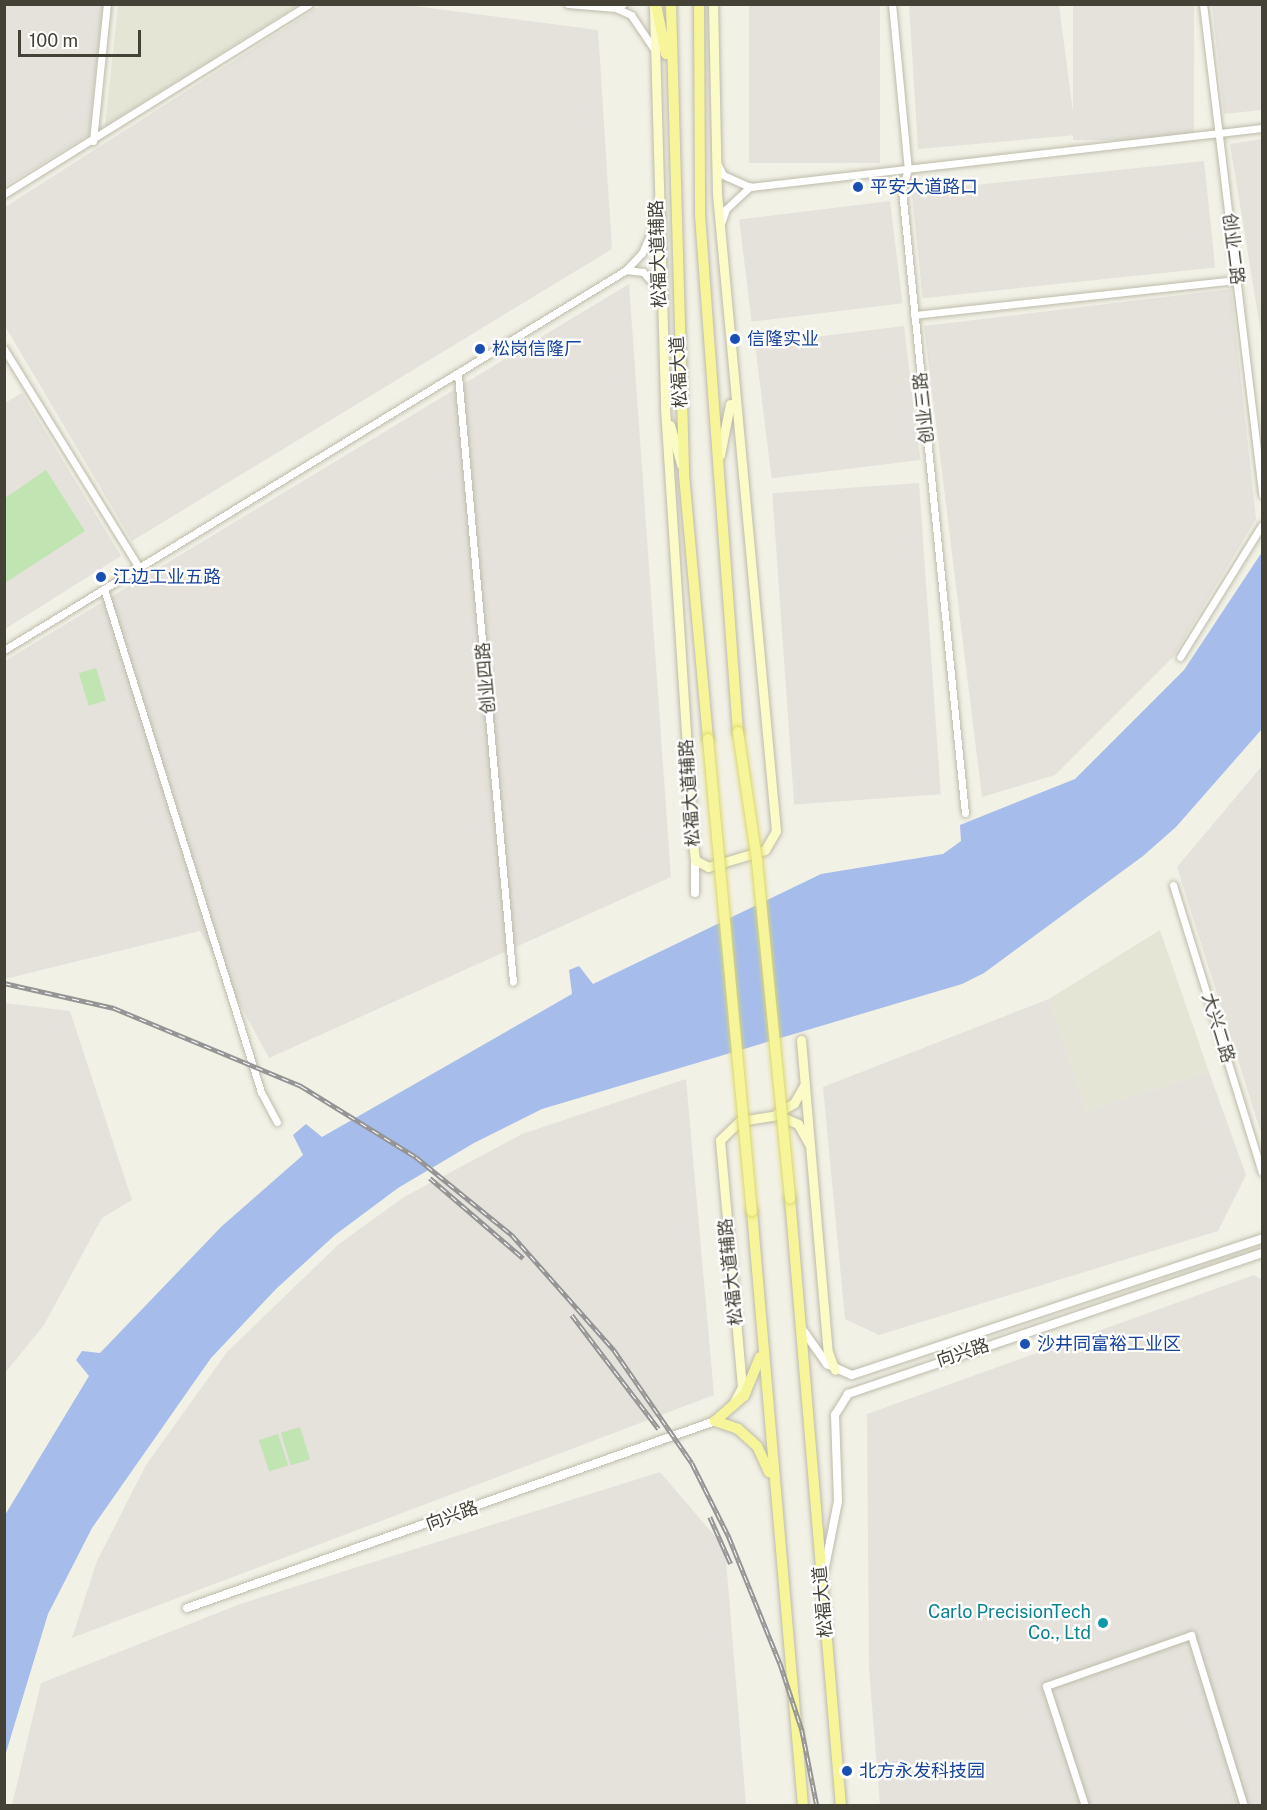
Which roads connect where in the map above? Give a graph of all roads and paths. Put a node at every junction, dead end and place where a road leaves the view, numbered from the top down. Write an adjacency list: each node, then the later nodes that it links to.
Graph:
1 (108, 4): 17 (street)
2 (309, 4): 17 (street)
3 (568, 4): 11 (street)
4 (655, 4): 12 (main road, 松福大道辅路); 14 (main road)
5 (671, 4): 14 (main road, 松福大道)
6 (700, 4): 32 (main road, 松福大道)
7 (708, 4): 13 (main road, 松福大道辅路)
8 (713, 4): 13 (main road, 松福大道辅路)
9 (892, 4): 19 (street, 创业三路)
10 (1203, 4): 16 (street, 创业二路)
11 (619, 6): 12 (street)
12 (653, 48): 22 (main road, 松福大道辅路)
13 (714, 65): 18 (main road, 松福大道辅路)
14 (670, 77): 33 (main road, 松福大道)
15 (1263, 128): 16 (street)
16 (1219, 134): 19 (street); 25 (street, 创业二路)
17 (93, 141): 21 (street)
18 (716, 162): 20 (street); 23 (main road, 松福大道辅路)
19 (908, 169): 20 (street); 27 (street, 创业三路)
20 (750, 187): 23 (street)
21 (4, 194)
22 (656, 222): 24 (street); 26 (main road, 松福大道辅路)
23 (721, 225): 30 (main road, 松福大道辅路)
24 (626, 270): 26 (street); 29 (street)
25 (1238, 280): 27 (street); 34 (street, 创业二路)
26 (659, 290): 31 (main road, 松福大道辅路)
27 (914, 315): 40 (street, 创业三路)
28 (4, 349): 36 (street)
29 (458, 375): 36 (street); 44 (street, 创业四路)
30 (732, 394): 32 (main road); 41 (main road, 松福大道辅路)
31 (665, 408): 33 (main road); 41 (main road, 松福大道辅路)
32 (717, 469): 53 (main road, 松福大道, bridge)
33 (684, 475): 54 (main road, 松福大道, bridge)
34 (1263, 494)
35 (1263, 525): 39 (street)
36 (139, 568): 37 (street)
37 (104, 589): 38 (street); 48 (street)
38 (4, 650)
39 (1180, 657)
40 (965, 813)
41 (696, 861): 43 (street)
42 (1173, 885): 50 (street, 大兴二路)
43 (695, 893)
44 (513, 982)
45 (801, 1040): 46 (main road)
46 (805, 1085): 47 (main road, 松福大道辅路); 49 (main road)
47 (766, 1115): 49 (main road); 56 (main road, 松福大道辅路)
48 (277, 1122)
49 (810, 1146): 55 (main road)
50 (1263, 1172)
51 (1263, 1239): 55 (street, 向兴路)
52 (1263, 1252): 59 (street, 向兴路)
53 (800, 1326): 55 (street); 59 (main road, 松福大道)
54 (763, 1345): 56 (main road); 58 (main road)
55 (835, 1370)
56 (730, 1409): 57 (main road)
57 (715, 1421): 58 (main road); 60 (street, 向兴路)
58 (773, 1480): 61 (main road)
59 (822, 1581): 62 (main road, 松福大道)
60 (187, 1608)
61 (803, 1806)
62 (841, 1806)
63 (1085, 1806): 64 (street)
64 (1244, 1806)

